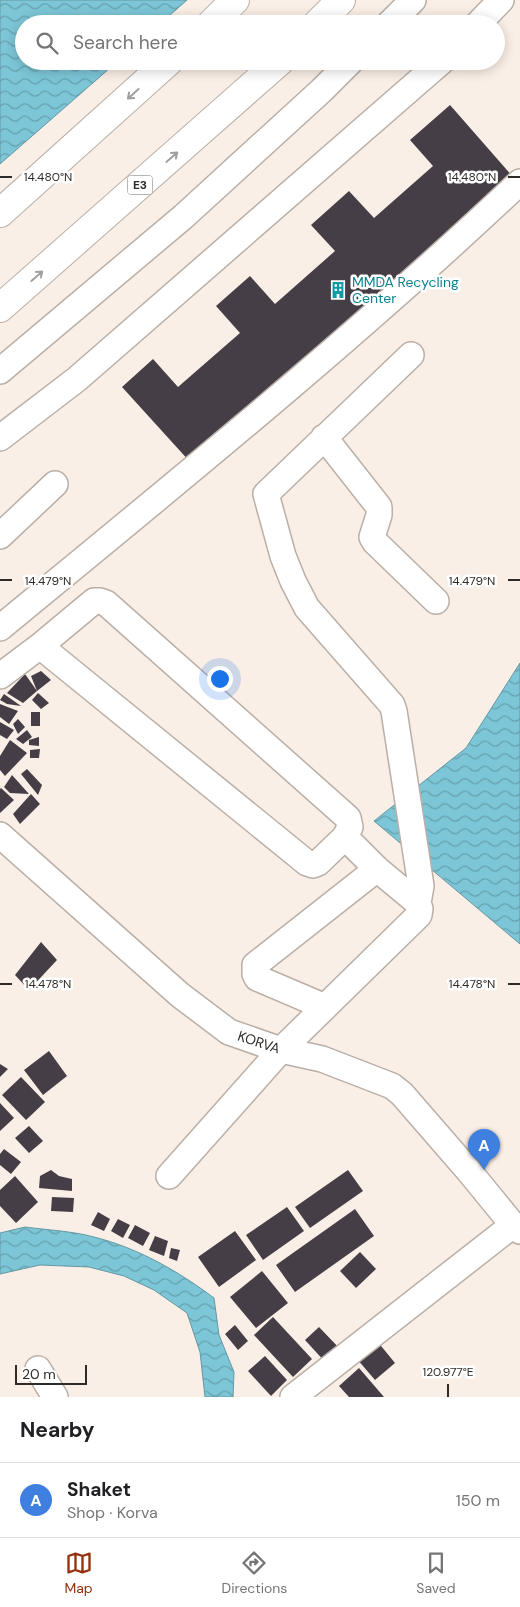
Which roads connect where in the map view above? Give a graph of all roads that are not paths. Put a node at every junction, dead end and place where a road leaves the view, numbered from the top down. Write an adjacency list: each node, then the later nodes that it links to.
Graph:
1 (235, 0): 5 (highway)
2 (341, 0): 6 (highway)
3 (413, 0): 7 (street)
4 (501, 0): 8 (street)
5 (220, 15)
6 (326, 15)
7 (398, 15)
8 (487, 15)
9 (159, 70): 14 (highway, one-way to 14)
10 (270, 70): 15 (highway, E3, one-way to 10)
11 (342, 70): 17 (street)
12 (432, 70): 19 (street)
13 (520, 182): 23 (street)
14 (0, 213)
15 (0, 308)
16 (411, 355): 18 (street)
17 (0, 371)
18 (324, 437): 22 (street); 29 (street)
19 (0, 438)
20 (54, 484): 21 (street)
21 (0, 536)
22 (436, 601)
23 (0, 628)
24 (40, 646): 25 (street); 27 (street); 27 (street)
25 (0, 676)
26 (0, 835): 31 (street, KORVA)
27 (345, 837): 28 (street)
28 (377, 868): 29 (street); 30 (street)
29 (418, 903): 30 (street)
30 (325, 1007): 31 (street)
31 (281, 1050): 32 (street); 33 (street, KORVA)
32 (169, 1176)
33 (517, 1228): 36 (street)
34 (38, 1369): 35 (street)
35 (55, 1397)
36 (293, 1397)

